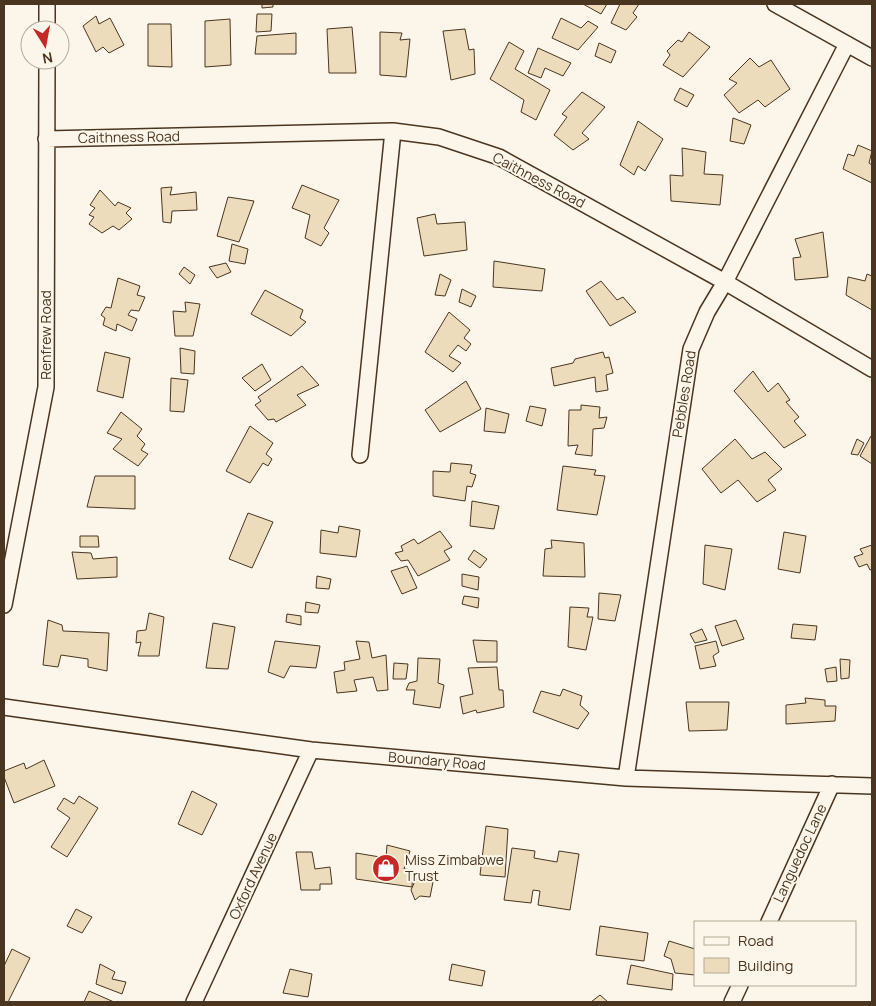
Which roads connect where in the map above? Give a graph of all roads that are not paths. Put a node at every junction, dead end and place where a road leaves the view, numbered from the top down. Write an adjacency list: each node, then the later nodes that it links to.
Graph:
1 (47, 4): 3 (street)
2 (775, 4): 4 (street)
3 (47, 20)
4 (847, 44): 5 (street); 9 (street, Pebbles Road)
5 (872, 58)
6 (47, 70): 8 (street, Renfrew Road)
7 (393, 131): 8 (street, Caithness Road); 9 (street, Caithness Road); 11 (street)
8 (46, 138): 12 (street, Renfrew Road)
9 (725, 282): 10 (street, Caithness Road); 15 (street, Pebbles Road)
10 (872, 370)
11 (360, 455)
12 (4, 605)
13 (4, 706): 14 (street, Boundary Road)
14 (311, 750): 15 (street, Boundary Road); 20 (street, Oxford Avenue)
15 (626, 778): 16 (street, Boundary Road)
16 (832, 784): 17 (street, Boundary Road); 18 (street, Languedoc Lane)
17 (872, 786)
18 (769, 921)
19 (740, 986): 21 (street)
20 (194, 1002)
21 (732, 1002)

